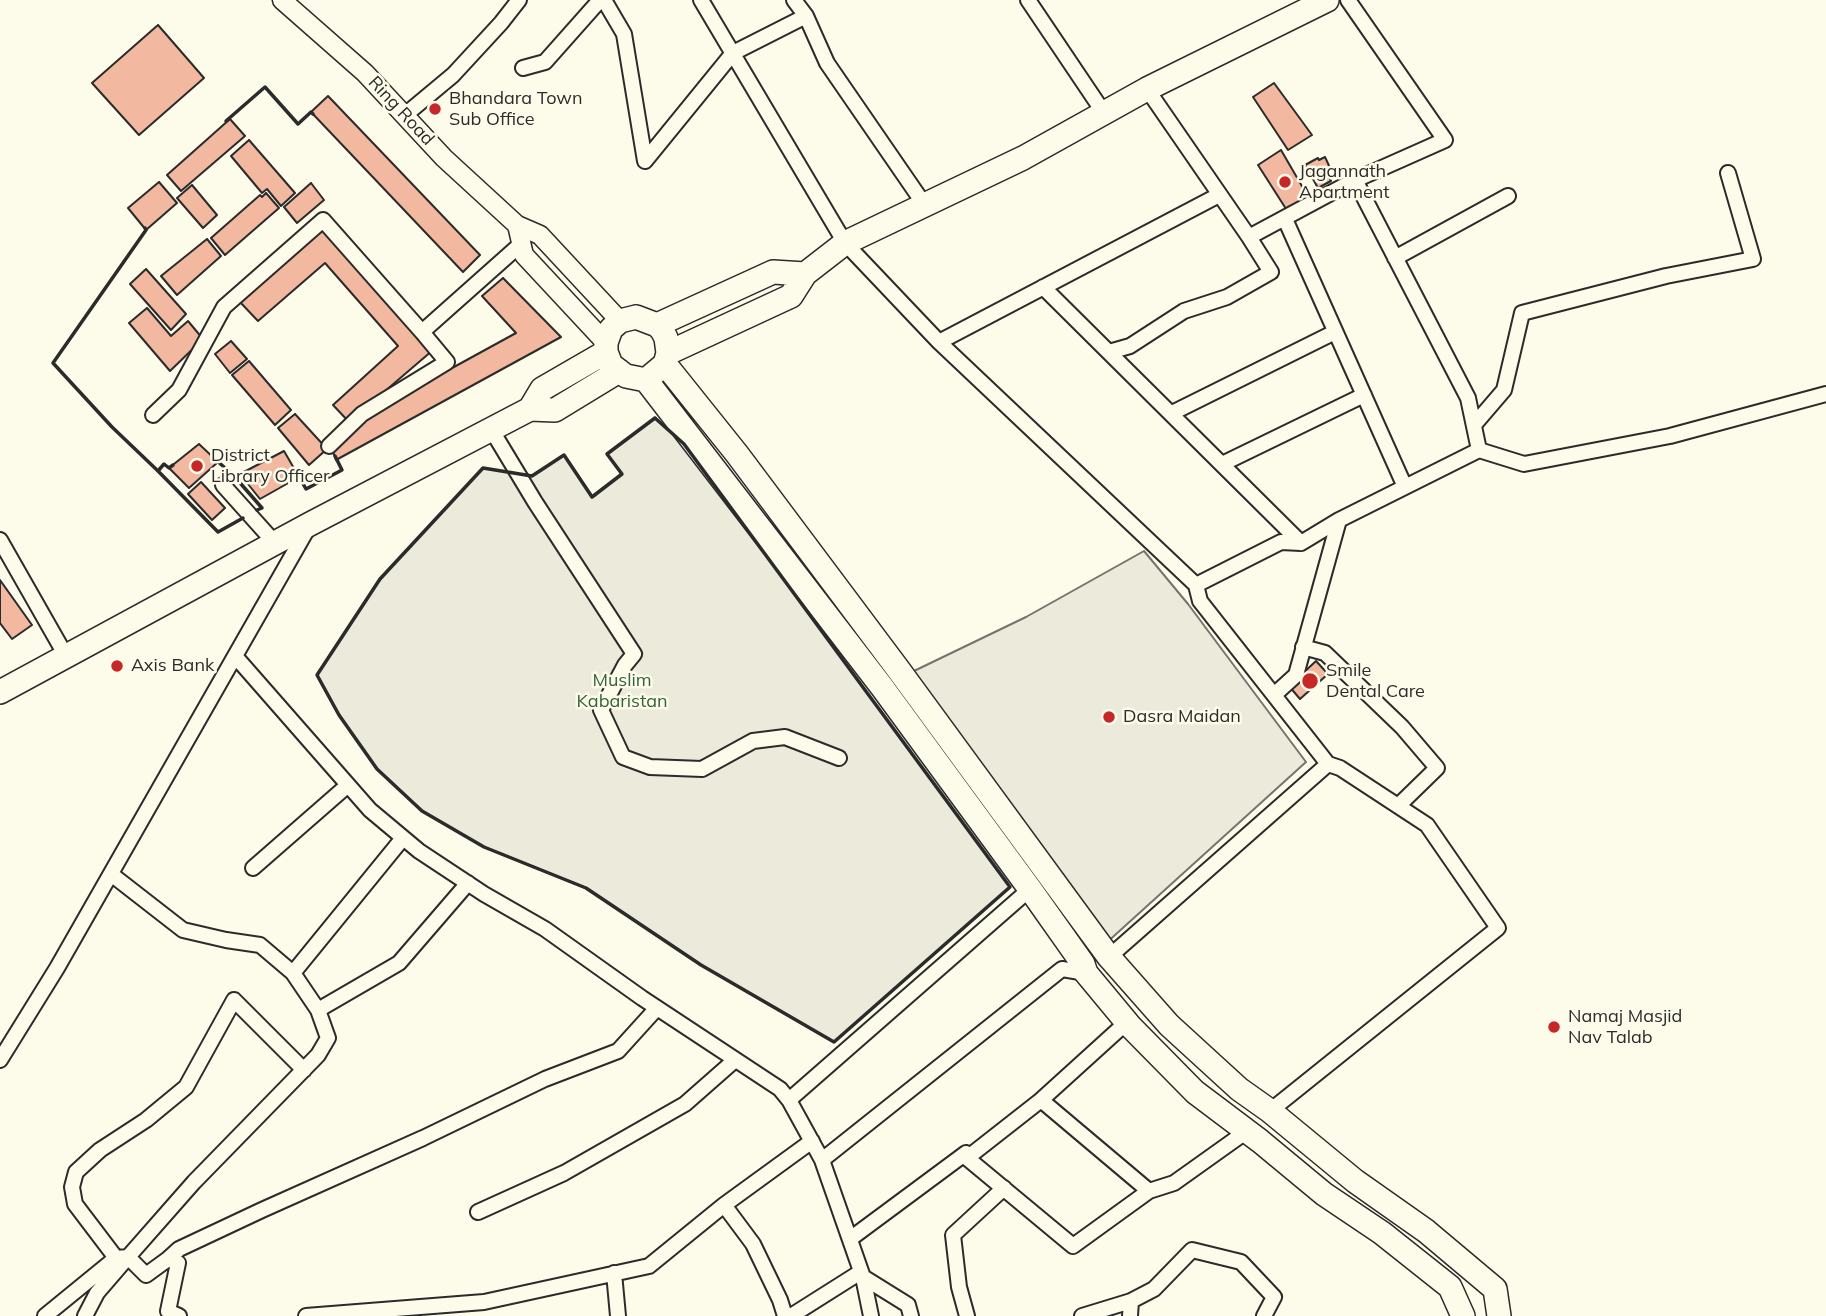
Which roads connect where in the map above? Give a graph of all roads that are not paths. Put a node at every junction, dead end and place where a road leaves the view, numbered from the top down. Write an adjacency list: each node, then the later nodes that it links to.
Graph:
1 (519, 0): 14 (street)
2 (602, 0): 10 (street); 11 (street)
3 (701, 0): 10 (street)
4 (794, 0): 9 (street)
5 (1028, 0): 13 (street)
6 (1348, 0): 16 (street)
7 (284, 1): 14 (street, Ring Road)
8 (1313, 3): 12 (main road)
9 (806, 16): 10 (street); 19 (street)
10 (733, 53): 24 (street)
11 (523, 68)
12 (1147, 89): 13 (main road); 17 (street)
13 (1104, 113): 19 (main road)
14 (405, 115): 21 (street, Ring Road)
15 (1728, 173): 41 (street)
16 (1355, 180): 20 (street); 25 (street)
17 (1219, 195): 22 (street); 27 (street)
18 (1508, 196): 25 (street)
19 (924, 204): 24 (main road)
20 (1285, 219): 22 (street); 31 (street)
21 (517, 225): 23 (street); 28 (street, Ring Road)
22 (1249, 237): 33 (street)
23 (522, 243): 30 (street); 34 (street)
24 (845, 243): 26 (main road); 32 (street)
25 (1395, 258): 41 (street)
26 (805, 274): 29 (main road); 35 (main road)
27 (1043, 287): 32 (street); 33 (street)
28 (620, 321): 29 (main road); 34 (main road)
29 (657, 325): 35 (main road)
30 (422, 332): 40 (street); 43 (street)
31 (1335, 332): 38 (street); 39 (street)
32 (939, 342): 53 (street)
33 (1109, 352): 39 (street)
34 (610, 355): 36 (main road); 42 (main road)
35 (667, 359): 36 (main road); 54 (main road)
36 (646, 380): 55 (main road)
37 (1826, 394): 44 (street)
38 (1364, 395): 45 (street); 47 (street)
39 (1172, 413): 45 (street)
40 (153, 415)
41 (1474, 425): 44 (street)
42 (491, 429): 49 (main road); 61 (street)
43 (329, 446)
44 (1479, 450): 47 (street)
45 (1222, 464): 52 (street)
46 (222, 485): 51 (street)
47 (1405, 487): 48 (street)
48 (1339, 520): 52 (street); 56 (street)
49 (310, 524): 51 (main road); 58 (street)
50 (0, 540): 57 (street)
51 (275, 543): 57 (main road)
52 (1301, 543): 53 (street)
53 (1196, 585): 60 (street)
54 (864, 624): 55 (main road); 70 (main road)
55 (846, 640): 69 (main road)
56 (1303, 647): 60 (street); 64 (street)
57 (66, 656): 59 (main road)
58 (235, 656): 63 (street); 67 (street)
59 (0, 692)
60 (1274, 695): 62 (street)
61 (839, 758)
62 (1328, 764): 64 (street); 70 (street)
63 (348, 785): 65 (street); 66 (street)
64 (1398, 806): 81 (street)
65 (403, 838): 68 (street); 71 (street)
66 (253, 868)
67 (111, 874): 71 (street); 76 (street)
68 (468, 883): 73 (street); 74 (street)
69 (1030, 889): 72 (main road); 79 (street)
70 (1109, 957): 72 (main road); 81 (main road)
71 (293, 973): 74 (street)
72 (1086, 973): 75 (main road); 85 (street)
73 (657, 1008): 77 (street); 94 (street)
74 (318, 1010): 78 (street)
75 (1126, 1022): 80 (street); 82 (main road)
76 (0, 1060)
77 (735, 1060): 79 (street); 89 (street)
78 (304, 1070): 93 (street); 93 (street)
79 (789, 1100): 83 (street)
80 (1041, 1100): 84 (street); 87 (street)
81 (1270, 1111): 82 (main road); 90 (main road)
82 (1247, 1131): 87 (street); 91 (main road)
83 (812, 1141): 85 (street); 88 (street)
84 (967, 1158): 86 (street); 92 (street)
85 (822, 1160): 92 (street)
86 (1004, 1188): 87 (street); 107 (street)
87 (1149, 1191)
88 (724, 1205): 95 (street); 103 (street)
89 (478, 1212)
90 (1410, 1219): 91 (main road); 112 (main road)
91 (1388, 1238): 111 (main road)
92 (850, 1239): 96 (street)
93 (122, 1258): 94 (street); 98 (street); 99 (street)
94 (168, 1259): 100 (street)
95 (614, 1273): 101 (street); 102 (street)
96 (863, 1276): 104 (street); 105 (street); 106 (street)
97 (1131, 1300): 108 (street); 109 (street); 110 (street)
98 (45, 1316)
99 (85, 1316)
100 (179, 1316)
101 (306, 1316)
102 (618, 1316)
103 (785, 1316)
104 (791, 1316)
105 (871, 1316)
106 (911, 1316)
107 (967, 1316)
108 (1082, 1316)
109 (1130, 1316)
110 (1264, 1316)
111 (1463, 1316)
112 (1499, 1316)

